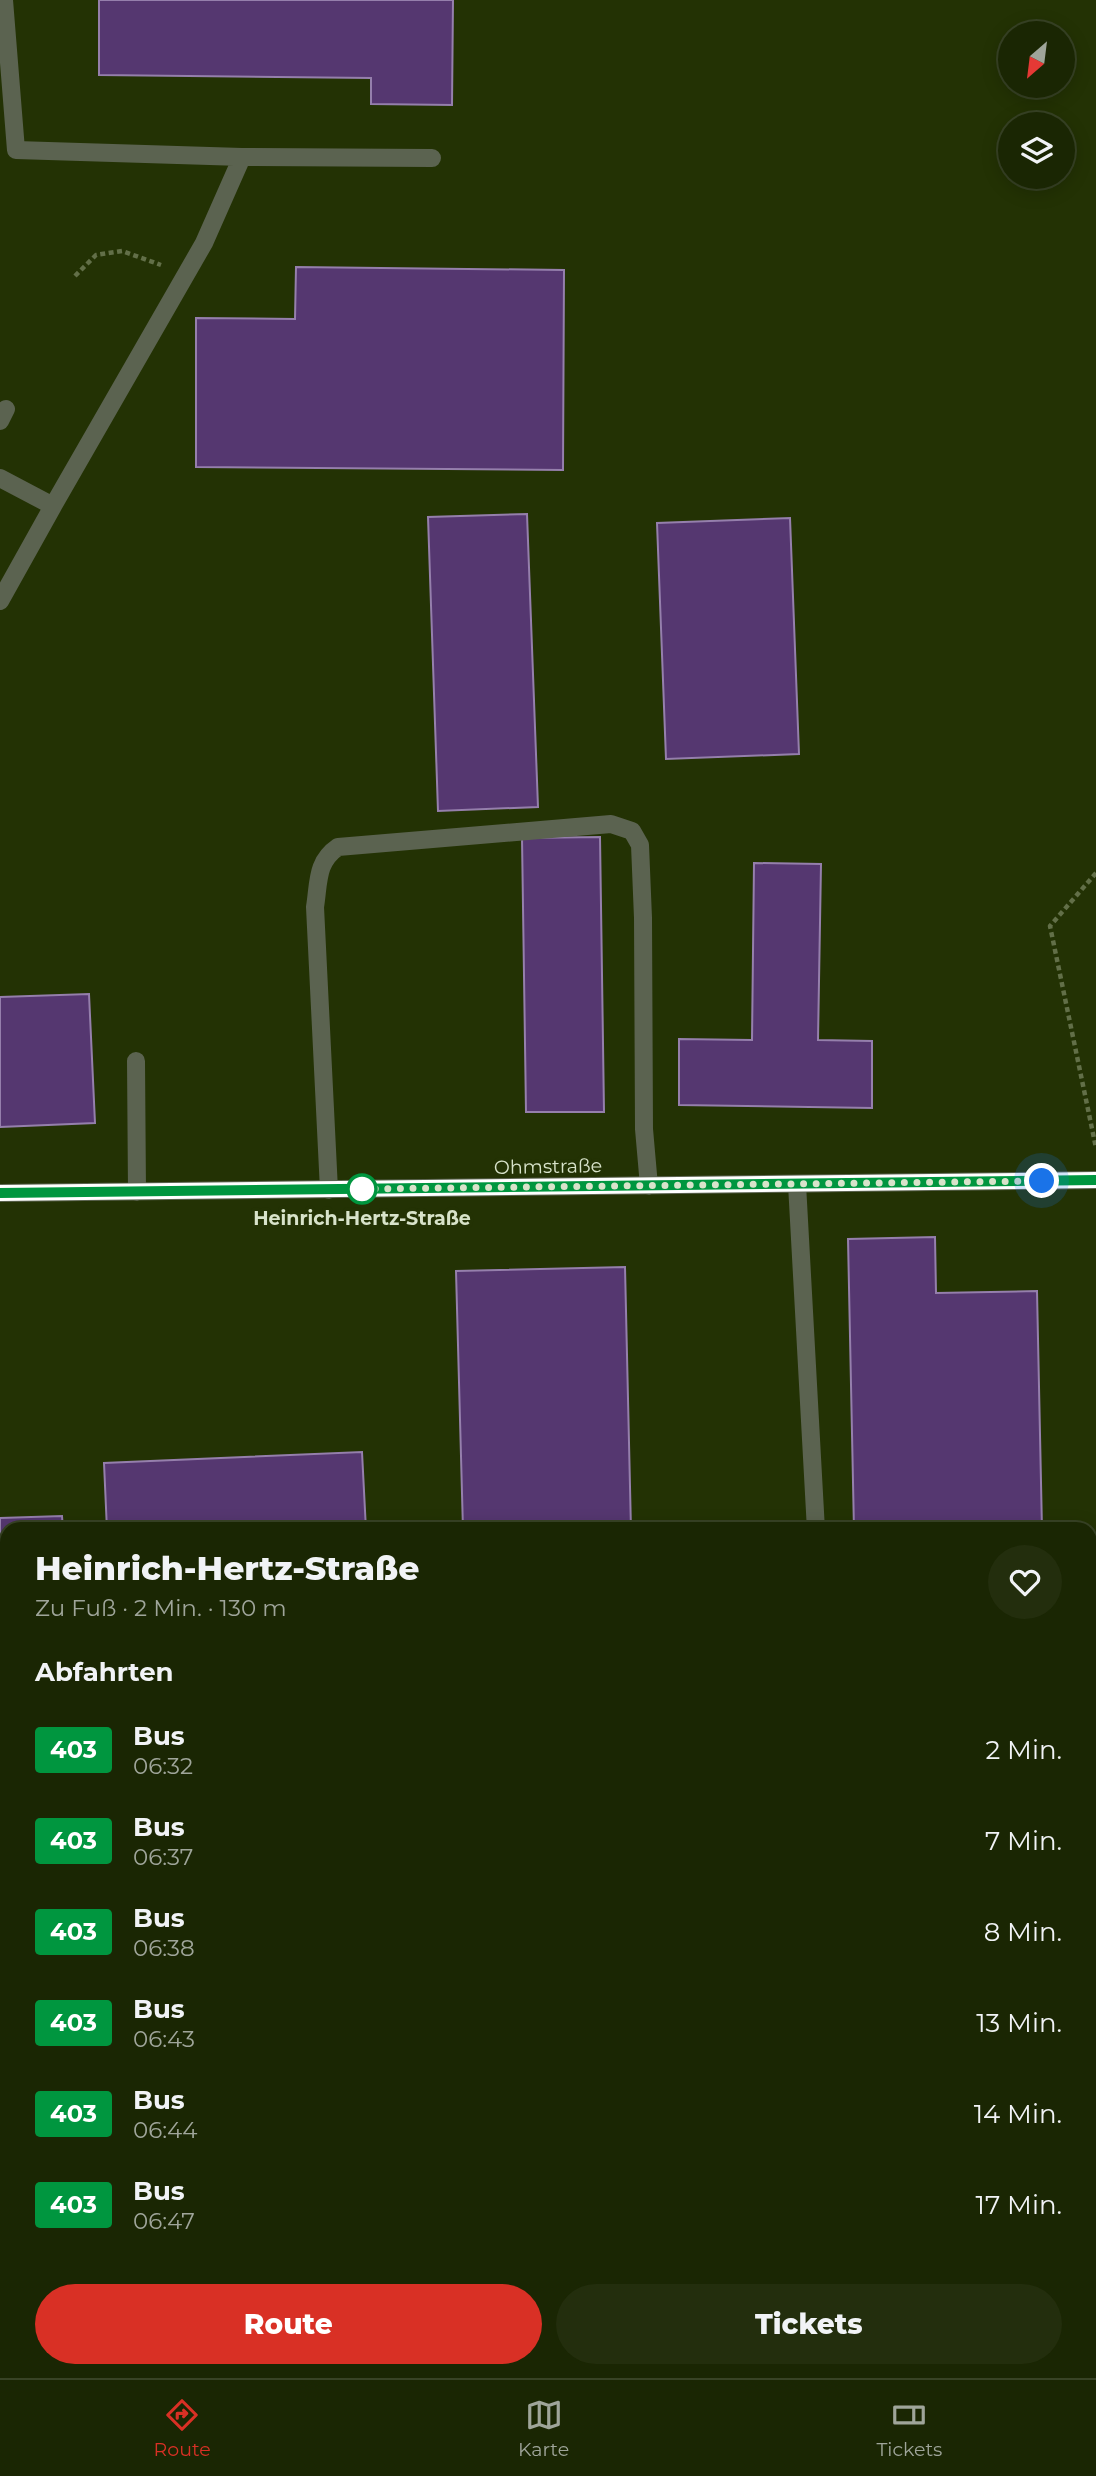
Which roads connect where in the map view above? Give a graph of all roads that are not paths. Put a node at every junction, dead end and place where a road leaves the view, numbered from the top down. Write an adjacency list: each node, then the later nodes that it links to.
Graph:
1 (4, 0): 2 (street)
2 (242, 157): 3 (street); 5 (street)
3 (432, 158)
4 (0, 478): 5 (street)
5 (53, 506): 6 (street)
6 (0, 601)
7 (136, 1061): 12 (street)
8 (1096, 1180): 9 (street, Ohmstraße)
9 (797, 1184): 10 (street, Ohmstraße); 14 (street)
10 (649, 1186): 11 (street, Ohmstraße); 11 (street)
11 (330, 1189): 12 (street, Ohmstraße)
12 (137, 1192): 13 (street, Ohmstraße)
13 (0, 1193)
14 (816, 1522)

